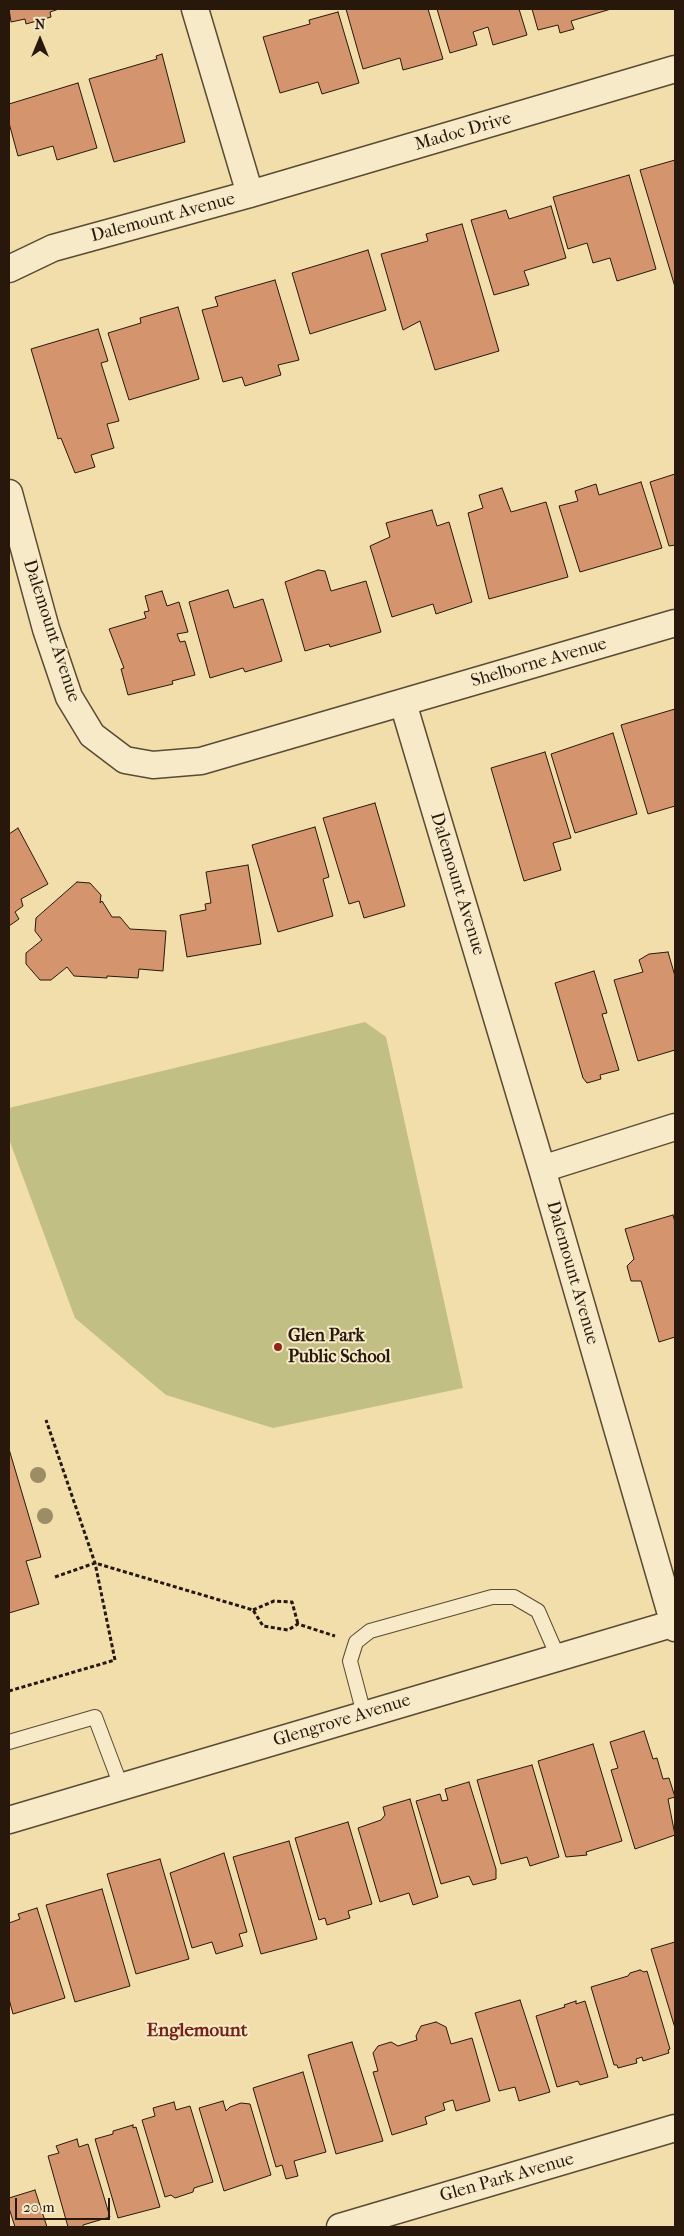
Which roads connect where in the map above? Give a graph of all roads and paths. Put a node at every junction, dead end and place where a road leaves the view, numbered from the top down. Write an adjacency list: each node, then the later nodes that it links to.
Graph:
1 (195, 9): 3 (street, Dalemount Avenue)
2 (675, 69): 3 (street, Madoc Drive)
3 (250, 194): 4 (street, Dalemount Avenue)
4 (9, 269)
5 (9, 493): 7 (street, Dalemount Avenue)
6 (675, 623): 7 (street, Shelborne Avenue)
7 (403, 703): 9 (street, Dalemount Avenue)
8 (675, 1127): 9 (street)
9 (542, 1169): 15 (street, Dalemount Avenue)
10 (46, 1420): 11 (path)
11 (94, 1563): 12 (path); 13 (path); 18 (path)
12 (55, 1577)
13 (253, 1610): 14 (path); 14 (path)
14 (298, 1624): 16 (path)
15 (675, 1625): 17 (street, Glengrove Avenue)
16 (356, 1642): 17 (lane); 19 (lane)
17 (558, 1657): 19 (street, Glengrove Avenue)
18 (9, 1691)
19 (364, 1714): 21 (street, Glengrove Avenue)
20 (9, 1742): 21 (lane)
21 (122, 1786): 22 (street, Glengrove Avenue)
22 (9, 1820)
23 (675, 2128): 24 (street, Glen Park Avenue)
24 (340, 2227)

